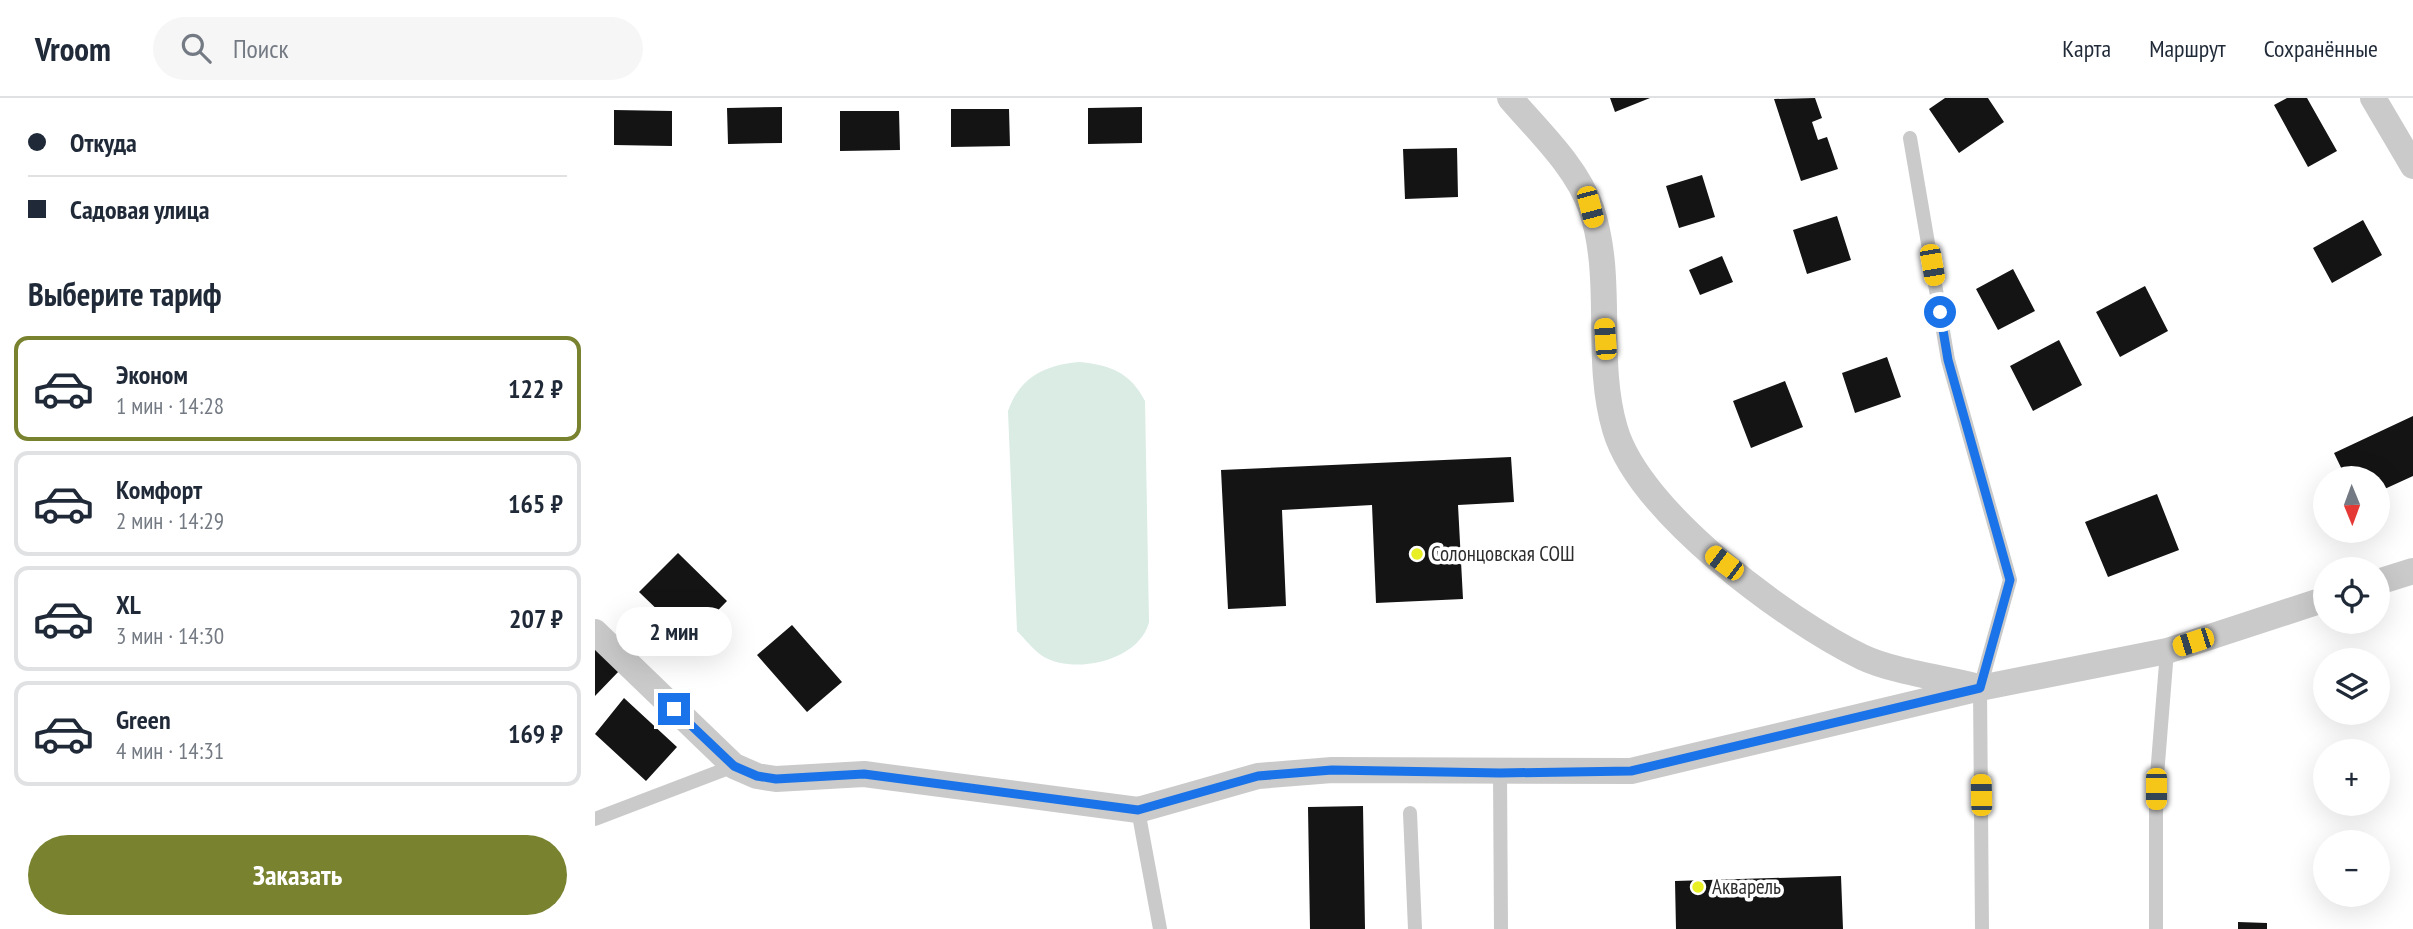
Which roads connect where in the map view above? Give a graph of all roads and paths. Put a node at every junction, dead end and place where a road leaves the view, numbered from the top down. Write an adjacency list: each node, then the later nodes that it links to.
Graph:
1 (1510, 98): 10 (street)
2 (2373, 98): 4 (street)
3 (1910, 138): 10 (lane)
4 (2413, 166)
5 (2413, 571): 6 (street)
6 (2390, 578)
7 (2313, 604): 9 (street)
8 (595, 632): 11 (street)
9 (2167, 651): 10 (street); 20 (lane)
10 (1980, 688): 12 (street); 19 (lane)
11 (734, 766): 13 (street); 15 (lane)
12 (1500, 773): 13 (street); 18 (lane)
13 (1138, 810): 16 (lane)
14 (1410, 813): 17 (lane)
15 (595, 819)
16 (1160, 929)
17 (1415, 929)
18 (1501, 929)
19 (1982, 929)
20 (2156, 929)

